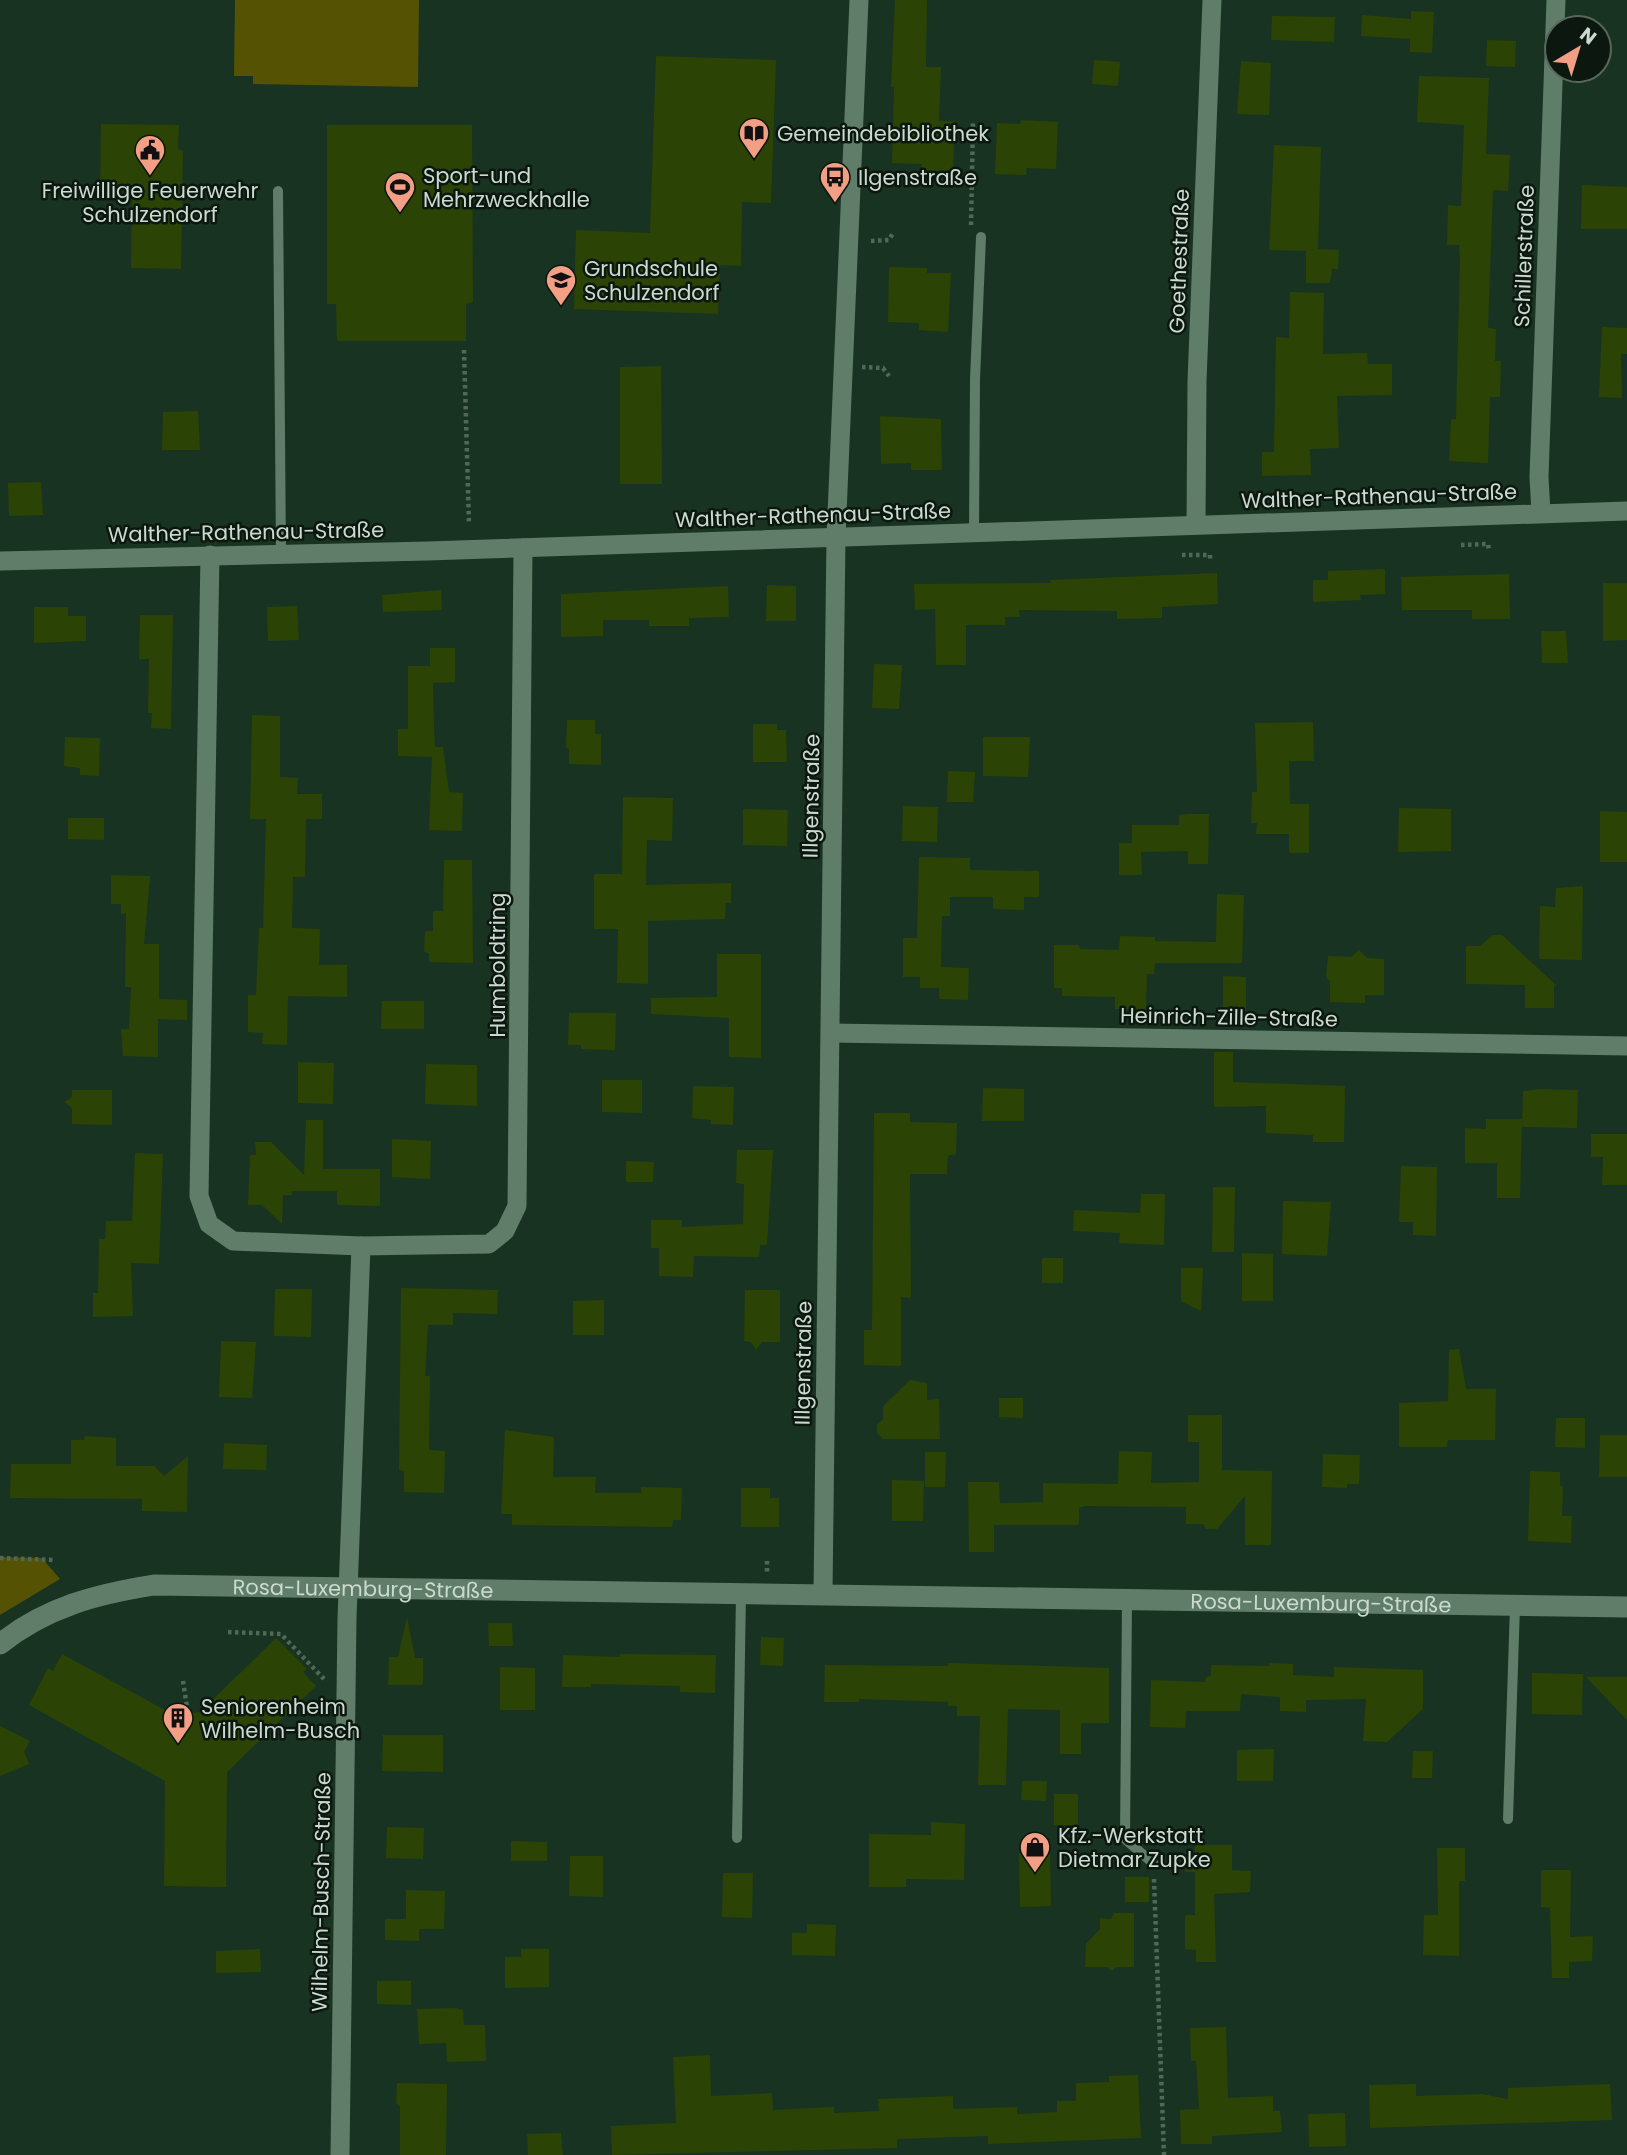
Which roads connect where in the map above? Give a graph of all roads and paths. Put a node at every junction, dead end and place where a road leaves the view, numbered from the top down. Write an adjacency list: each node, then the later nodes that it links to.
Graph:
1 (859, 0): 17 (street, Illgenstraße)
2 (1212, 0): 15 (street, Goethestraße)
3 (1556, 0): 13 (street, Schillerstraße)
4 (973, 121): 7 (path)
5 (278, 191): 22 (lane)
6 (893, 233): 8 (path)
7 (976, 237): 16 (lane)
8 (866, 240)
9 (464, 350): 14 (path)
10 (861, 367): 11 (path)
11 (889, 376)
12 (1627, 512): 13 (street, Walther-Rathenau-Straße)
13 (1541, 513): 15 (street, Walther-Rathenau-Straße)
14 (469, 524)
15 (1196, 524): 16 (street, Walther-Rathenau-Straße)
16 (974, 532): 17 (street, Walther-Rathenau-Straße)
17 (836, 537): 19 (street, Walther-Rathenau-Straße); 26 (street, Illgenstraße)
18 (1461, 545): 20 (path)
19 (523, 548): 22 (street, Walther-Rathenau-Straße); 28 (street, Humboldtring)
20 (1489, 551)
21 (210, 555): 22 (street, Walther-Rathenau-Straße); 25 (street, Walther-Rathenau-Straße); 28 (street, Humboldtring)
22 (281, 555)
23 (1182, 555): 24 (path)
24 (1210, 559)
25 (0, 561)
26 (831, 1033): 27 (street, Heinrich-Zille-Straße); 33 (street, Illgenstraße)
27 (1627, 1046)
28 (361, 1246): 31 (street)
29 (0, 1558): 30 (path)
30 (54, 1560)
31 (349, 1588): 32 (street, Rosa-Luxemburg-Straße); 38 (street, Rosa-Luxemburg-Straße); 45 (street, Wilhelm-Busch-Straße)
32 (741, 1592): 33 (street, Rosa-Luxemburg-Straße); 43 (lane)
33 (823, 1593): 34 (street, Rosa-Luxemburg-Straße)
34 (1127, 1600): 35 (street, Rosa-Luxemburg-Straße); 44 (lane)
35 (1515, 1606): 36 (street, Rosa-Luxemburg-Straße); 42 (lane)
36 (1627, 1607)
37 (228, 1632): 40 (path)
38 (0, 1644)
39 (183, 1681): 41 (path)
40 (326, 1690)
41 (188, 1714)
42 (1508, 1819)
43 (737, 1838)
44 (1154, 1864): 46 (path)
45 (340, 2155)
46 (1164, 2155)

